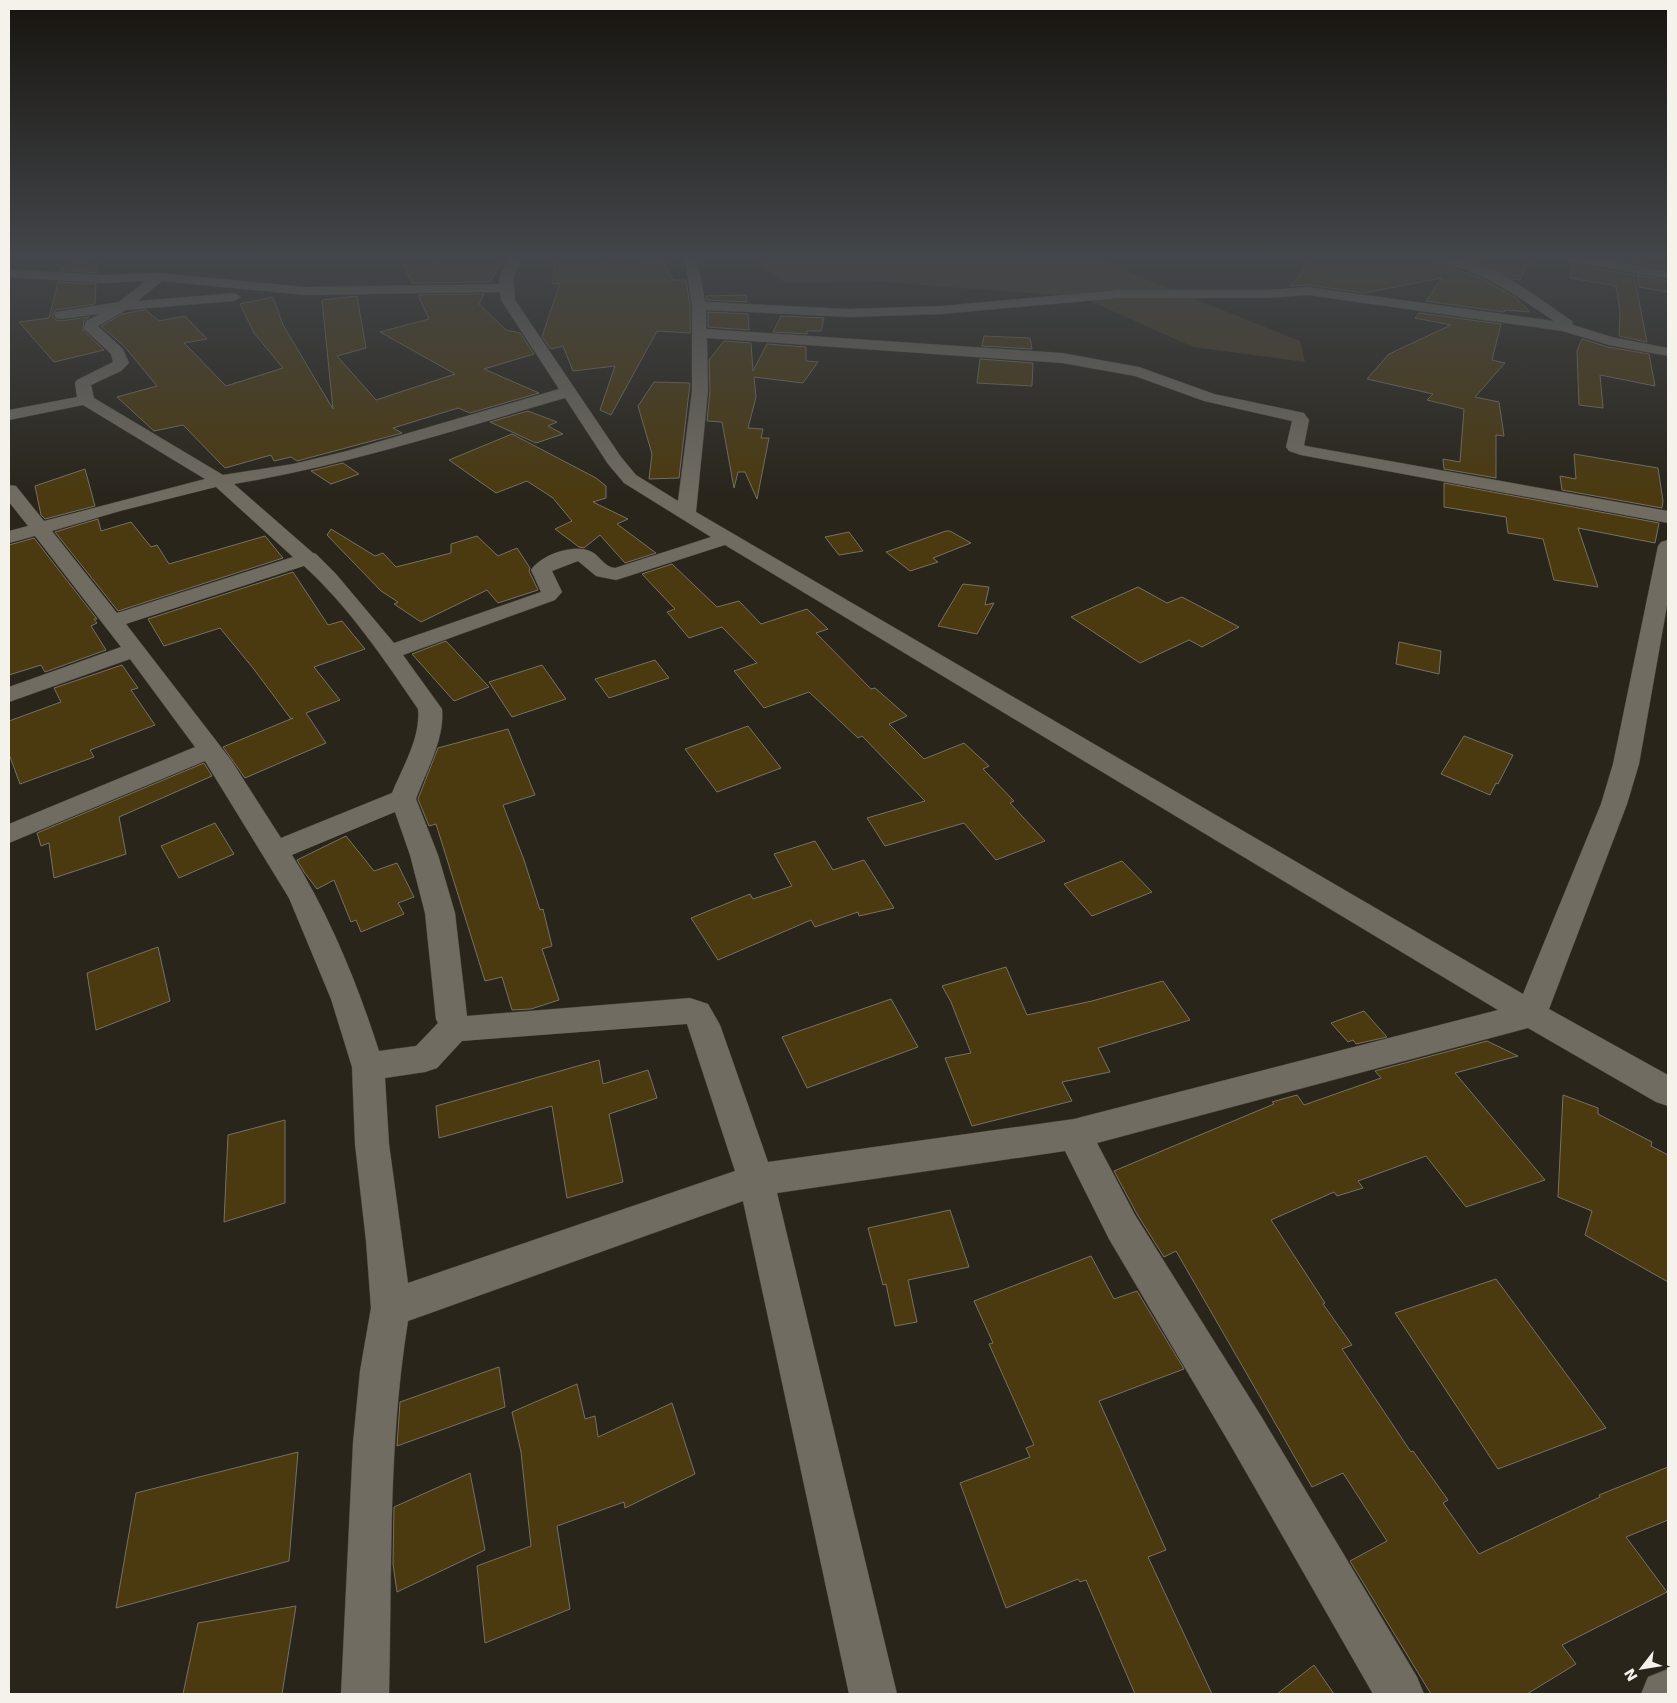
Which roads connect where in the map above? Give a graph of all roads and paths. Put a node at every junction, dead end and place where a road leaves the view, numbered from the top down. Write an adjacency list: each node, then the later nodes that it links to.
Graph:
1 (101, 336): 8 (street)
2 (532, 336): 7 (street)
3 (700, 336): 12 (street)
4 (755, 336): 13 (street)
5 (1596, 336): 6 (street)
6 (1668, 352)
7 (568, 392): 10 (street); 12 (street)
8 (86, 400): 9 (street); 10 (street)
9 (9, 415)
10 (220, 481): 14 (street); 18 (street)
11 (9, 490): 14 (street)
12 (686, 514): 16 (street)
13 (1668, 517)
14 (38, 528): 15 (street); 20 (street)
15 (9, 537)
16 (728, 538): 22 (street); 28 (street)
17 (1668, 546): 19 (street)
18 (309, 558): 20 (street); 22 (street)
19 (1662, 613): 28 (street)
20 (113, 621): 21 (street)
21 (135, 650): 23 (street); 24 (street)
22 (390, 652): 25 (street)
23 (9, 695)
24 (210, 750): 26 (street); 27 (street)
25 (403, 799): 27 (street); 29 (street)
26 (9, 834)
27 (275, 851): 30 (street)
28 (1531, 1014): 31 (street); 32 (street)
29 (456, 1026): 30 (street); 33 (street)
30 (368, 1067): 34 (street)
31 (1668, 1092)
32 (1074, 1134): 33 (street); 37 (street)
33 (756, 1180): 34 (street); 36 (street)
34 (391, 1308): 35 (street)
35 (365, 1694)
36 (874, 1694)
37 (1400, 1694)

